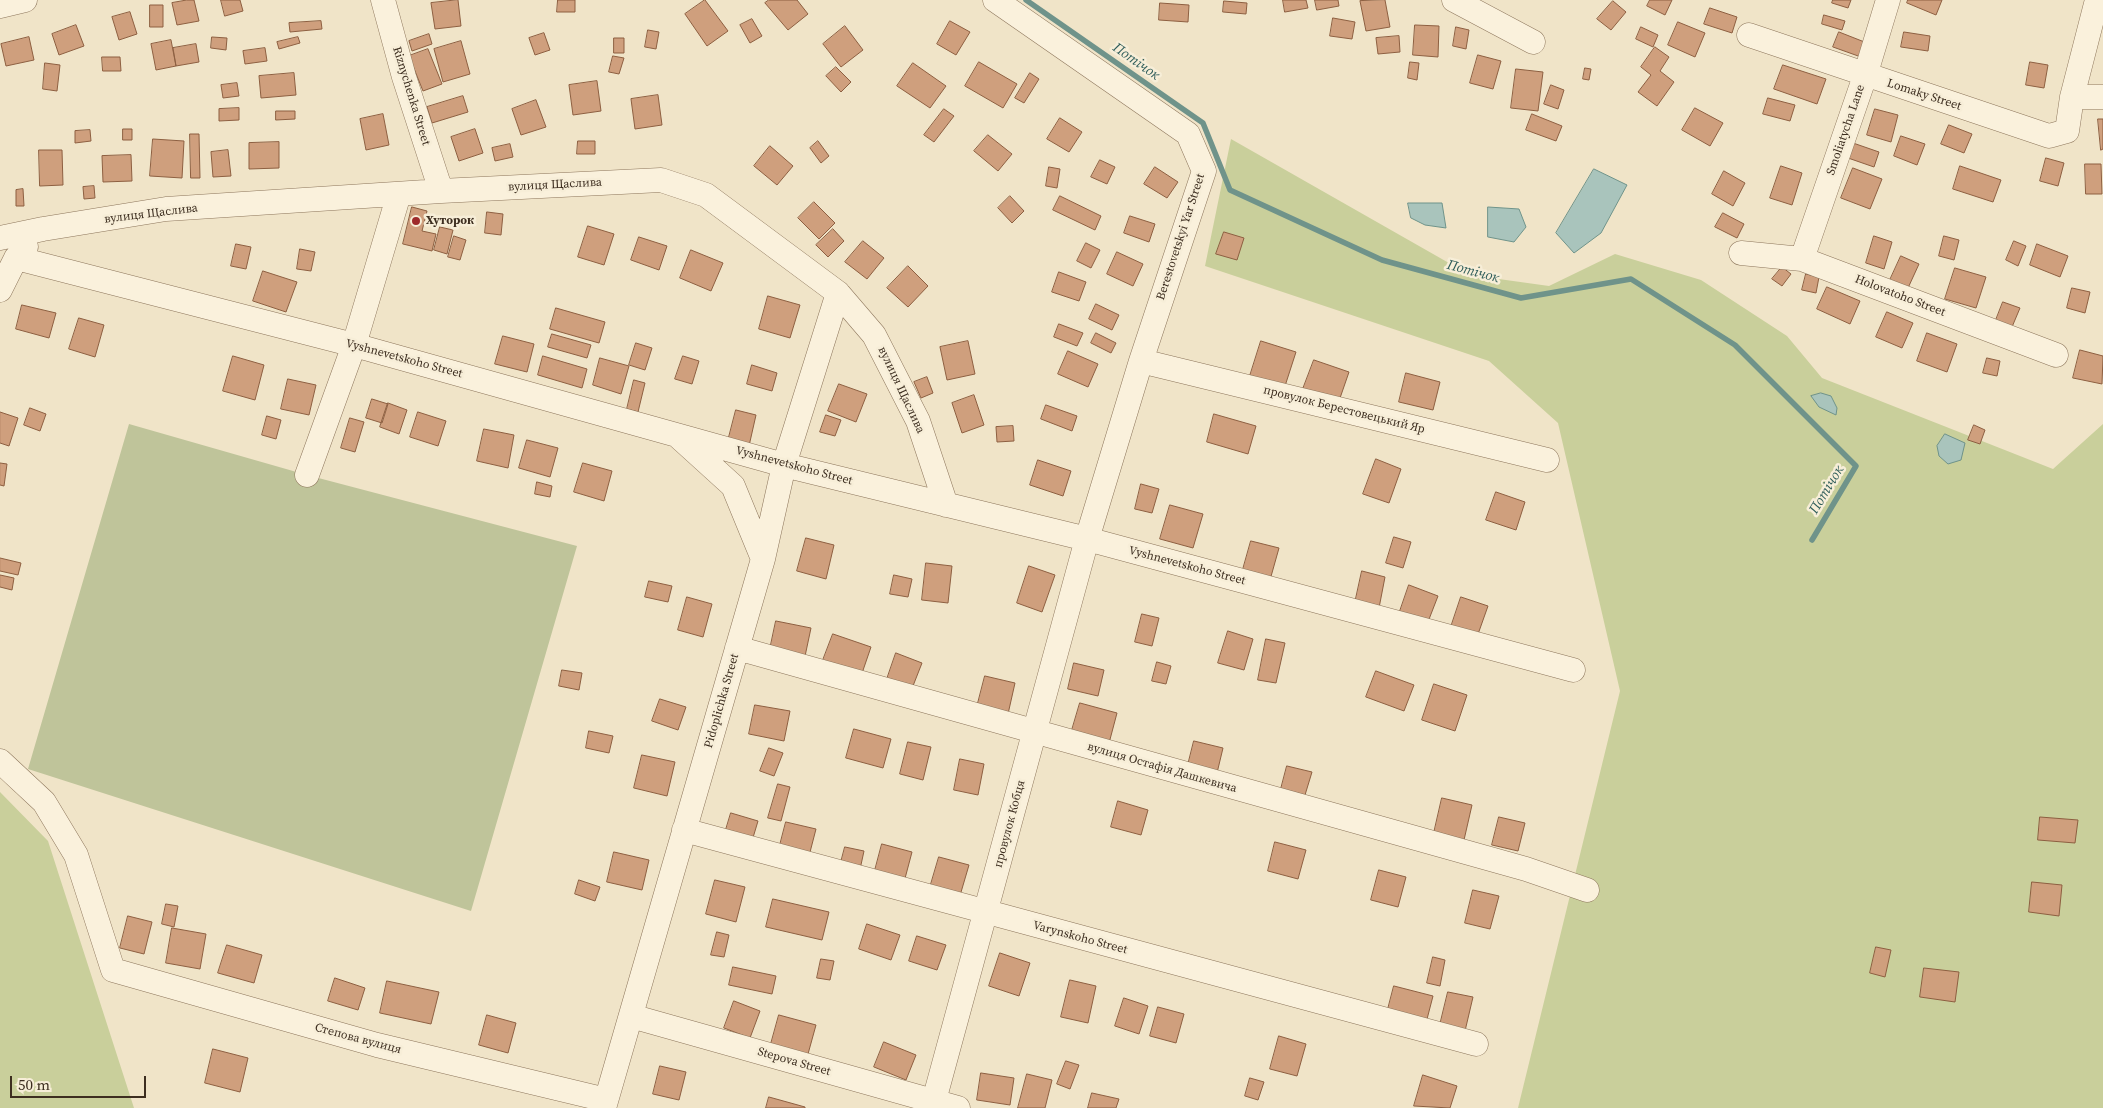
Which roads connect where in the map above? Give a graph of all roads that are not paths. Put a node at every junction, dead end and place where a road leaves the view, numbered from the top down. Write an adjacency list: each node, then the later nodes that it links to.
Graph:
1 (25, 0): 7 (street)
2 (383, 0): 13 (street, Riznychenka Street)
3 (995, 0): 24 (street, Berestovetskyi Yar Street)
4 (1454, 0): 9 (street)
5 (1888, 0): 10 (street, Smoliatycha Lane)
6 (2096, 0): 11 (street)
7 (0, 6)
8 (1750, 35): 10 (street, Lomaky Street)
9 (1533, 42)
10 (1865, 76): 11 (street, Lomaky Street); 19 (street, Smoliatycha Lane)
11 (2072, 96): 12 (street)
12 (2103, 97)
13 (442, 191): 14 (street, вулиця Щаслива); 21 (street, вулиця Щаслива)
14 (399, 194): 15 (street, вулиця Щаслива); 22 (street)
15 (43, 229): 16 (street, вулиця Щаслива); 18 (street)
16 (0, 238)
17 (1741, 253): 19 (street, Holovatoho Street)
18 (16, 258): 20 (street); 22 (street, Vyshnevetskoho Street)
19 (1802, 260): 23 (street, Holovatoho Street)
20 (0, 290)
21 (838, 293): 27 (street, Pidoplichka Street); 29 (street, вулиця Щаслива)
22 (354, 345): 25 (street, Vyshnevetskoho Street); 28 (street)
23 (2056, 355)
24 (1141, 361): 26 (street, провулок Берестовецький Яр); 30 (street, Berestovetskyi Yar Street)
25 (674, 433): 27 (street, Vyshnevetskoho Street); 31 (street)
26 (1548, 460)
27 (784, 464): 29 (street, Vyshnevetskoho Street); 31 (street, Pidoplichka Street)
28 (307, 475)
29 (946, 505): 30 (street, Vyshnevetskoho Street)
30 (1087, 539): 33 (street, Vyshnevetskoho Street); 34 (street, провулок Кобця)
31 (762, 558): 32 (street, Pidoplichka Street)
32 (737, 648): 34 (street, вулиця Остафія Дашкевича); 36 (street, Pidoplichka Street)
33 (1573, 670)
34 (1035, 732): 37 (street, вулиця Остафія Дашкевича); 38 (street, провулок Кобця)
35 (0, 761): 41 (street, Степова вулиця)
36 (684, 830): 38 (street, Varynskoho Street); 39 (street, Pidoplichka Street)
37 (1587, 890)
38 (986, 913): 40 (street, Varynskoho Street); 42 (street, провулок Кобця)
39 (630, 1016): 41 (street, Pidoplichka Street); 42 (street, Stepova Street)
40 (1476, 1044)
41 (605, 1104)
42 (933, 1105): 43 (street, Stepova Street)
43 (958, 1108)

